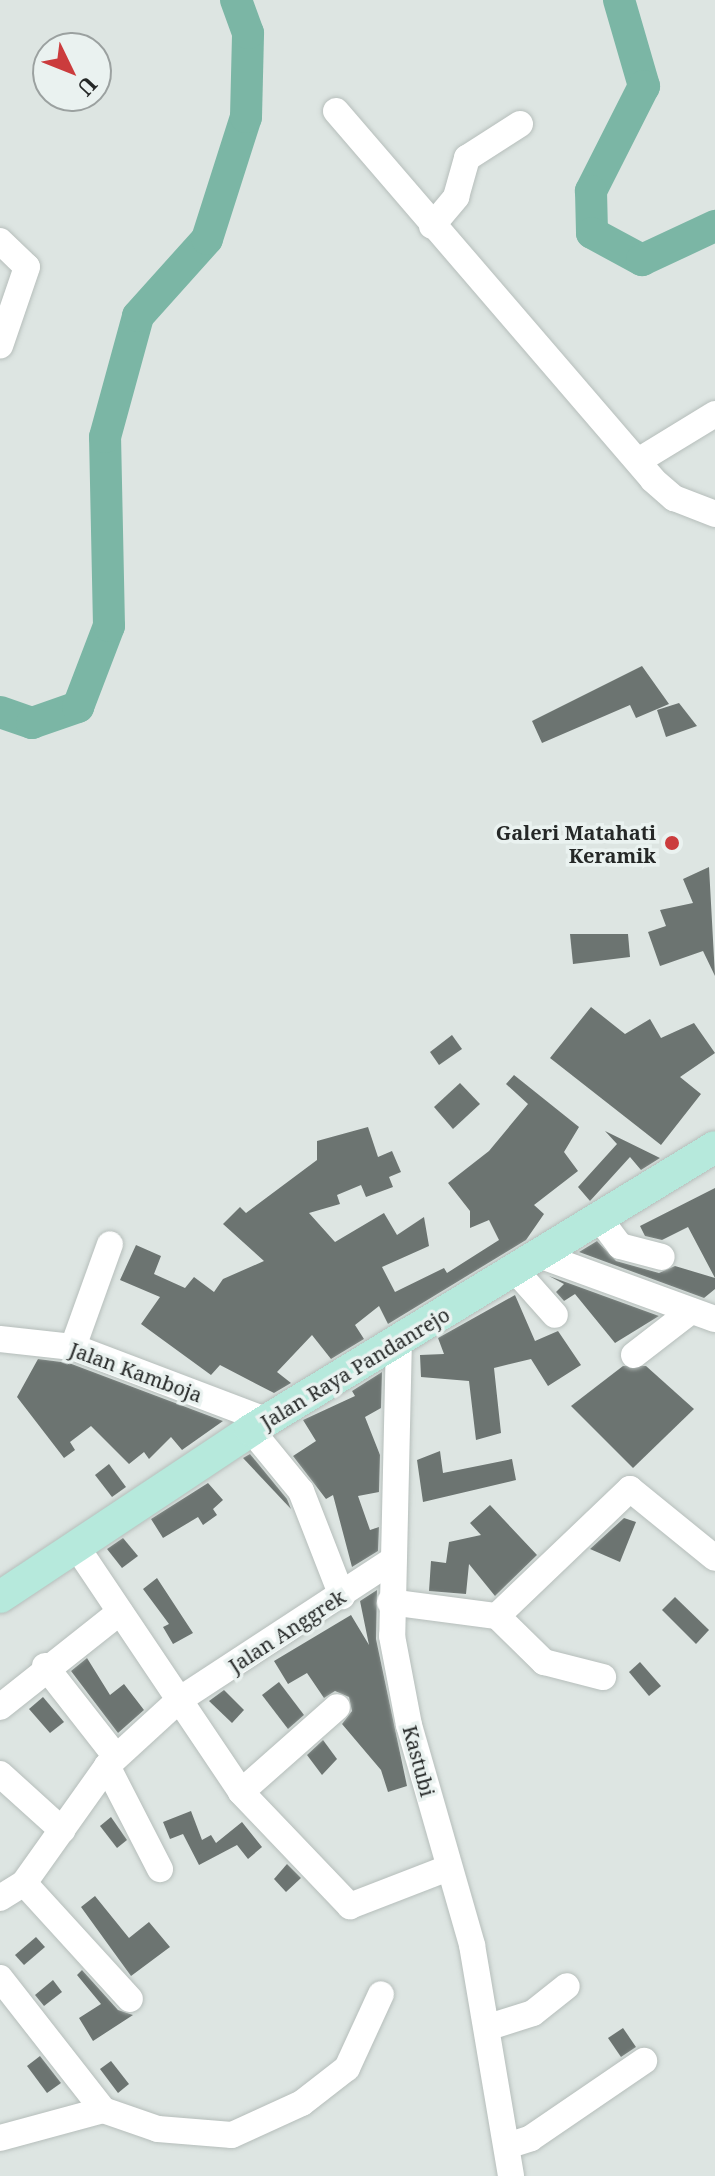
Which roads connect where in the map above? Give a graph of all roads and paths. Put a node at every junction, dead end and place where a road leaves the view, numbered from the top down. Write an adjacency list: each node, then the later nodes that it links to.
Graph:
1 (336, 111): 3 (street)
2 (520, 124): 3 (street)
3 (432, 226): 7 (street)
4 (0, 241): 5 (street)
5 (0, 346)
6 (715, 414): 7 (street)
7 (638, 461): 8 (street)
8 (715, 514)
9 (715, 1147): 10 (main road, Jalan Raya Pandanrejo)
10 (599, 1218): 12 (street); 13 (main road, Jalan Raya Pandanrejo)
11 (110, 1244): 18 (street)
12 (662, 1257)
13 (527, 1263): 14 (street); 15 (street); 16 (main road, Jalan Raya Pandanrejo)
14 (555, 1315)
15 (703, 1315): 19 (street)
16 (399, 1338): 20 (main road, Jalan Raya Pandanrejo); 23 (street, Kastubi)
17 (0, 1339): 18 (street, Jalan Kamboja)
18 (73, 1347): 20 (street, Jalan Kamboja)
19 (634, 1355)
20 (259, 1426): 21 (main road, Jalan Raya Pandanrejo); 24 (street)
21 (76, 1546): 25 (main road, Jalan Raya Pandanrejo); 27 (street)
22 (715, 1558): 28 (street)
23 (393, 1560): 24 (street, Jalan Anggrek); 26 (street, Kastubi)
24 (342, 1596): 31 (street, Jalan Anggrek)
25 (0, 1597)
26 (390, 1602): 28 (street); 38 (street, Kastubi)
27 (120, 1612): 29 (street); 31 (street)
28 (497, 1616): 30 (street)
29 (45, 1666): 32 (street); 34 (street)
30 (603, 1677)
31 (179, 1700): 34 (street, Jalan Anggrek); 36 (street)
32 (0, 1707)
33 (337, 1707): 36 (street)
34 (111, 1762): 37 (street, Jalan Anggrek); 39 (street)
35 (0, 1774): 37 (street)
36 (241, 1792): 38 (street)
37 (62, 1830): 40 (street, Jalan Anggrek)
38 (448, 1868): 46 (street, Kastubi)
39 (160, 1869)
40 (24, 1883): 41 (street); 45 (street)
41 (0, 1898)
42 (0, 1978): 48 (street)
43 (567, 1986): 46 (street)
44 (381, 1994): 48 (street)
45 (130, 1999)
46 (489, 2027): 50 (street, Kastubi)
47 (644, 2061): 50 (street)
48 (103, 2110): 49 (street)
49 (0, 2138)
50 (507, 2146): 51 (street, Kastubi)
51 (511, 2176)

